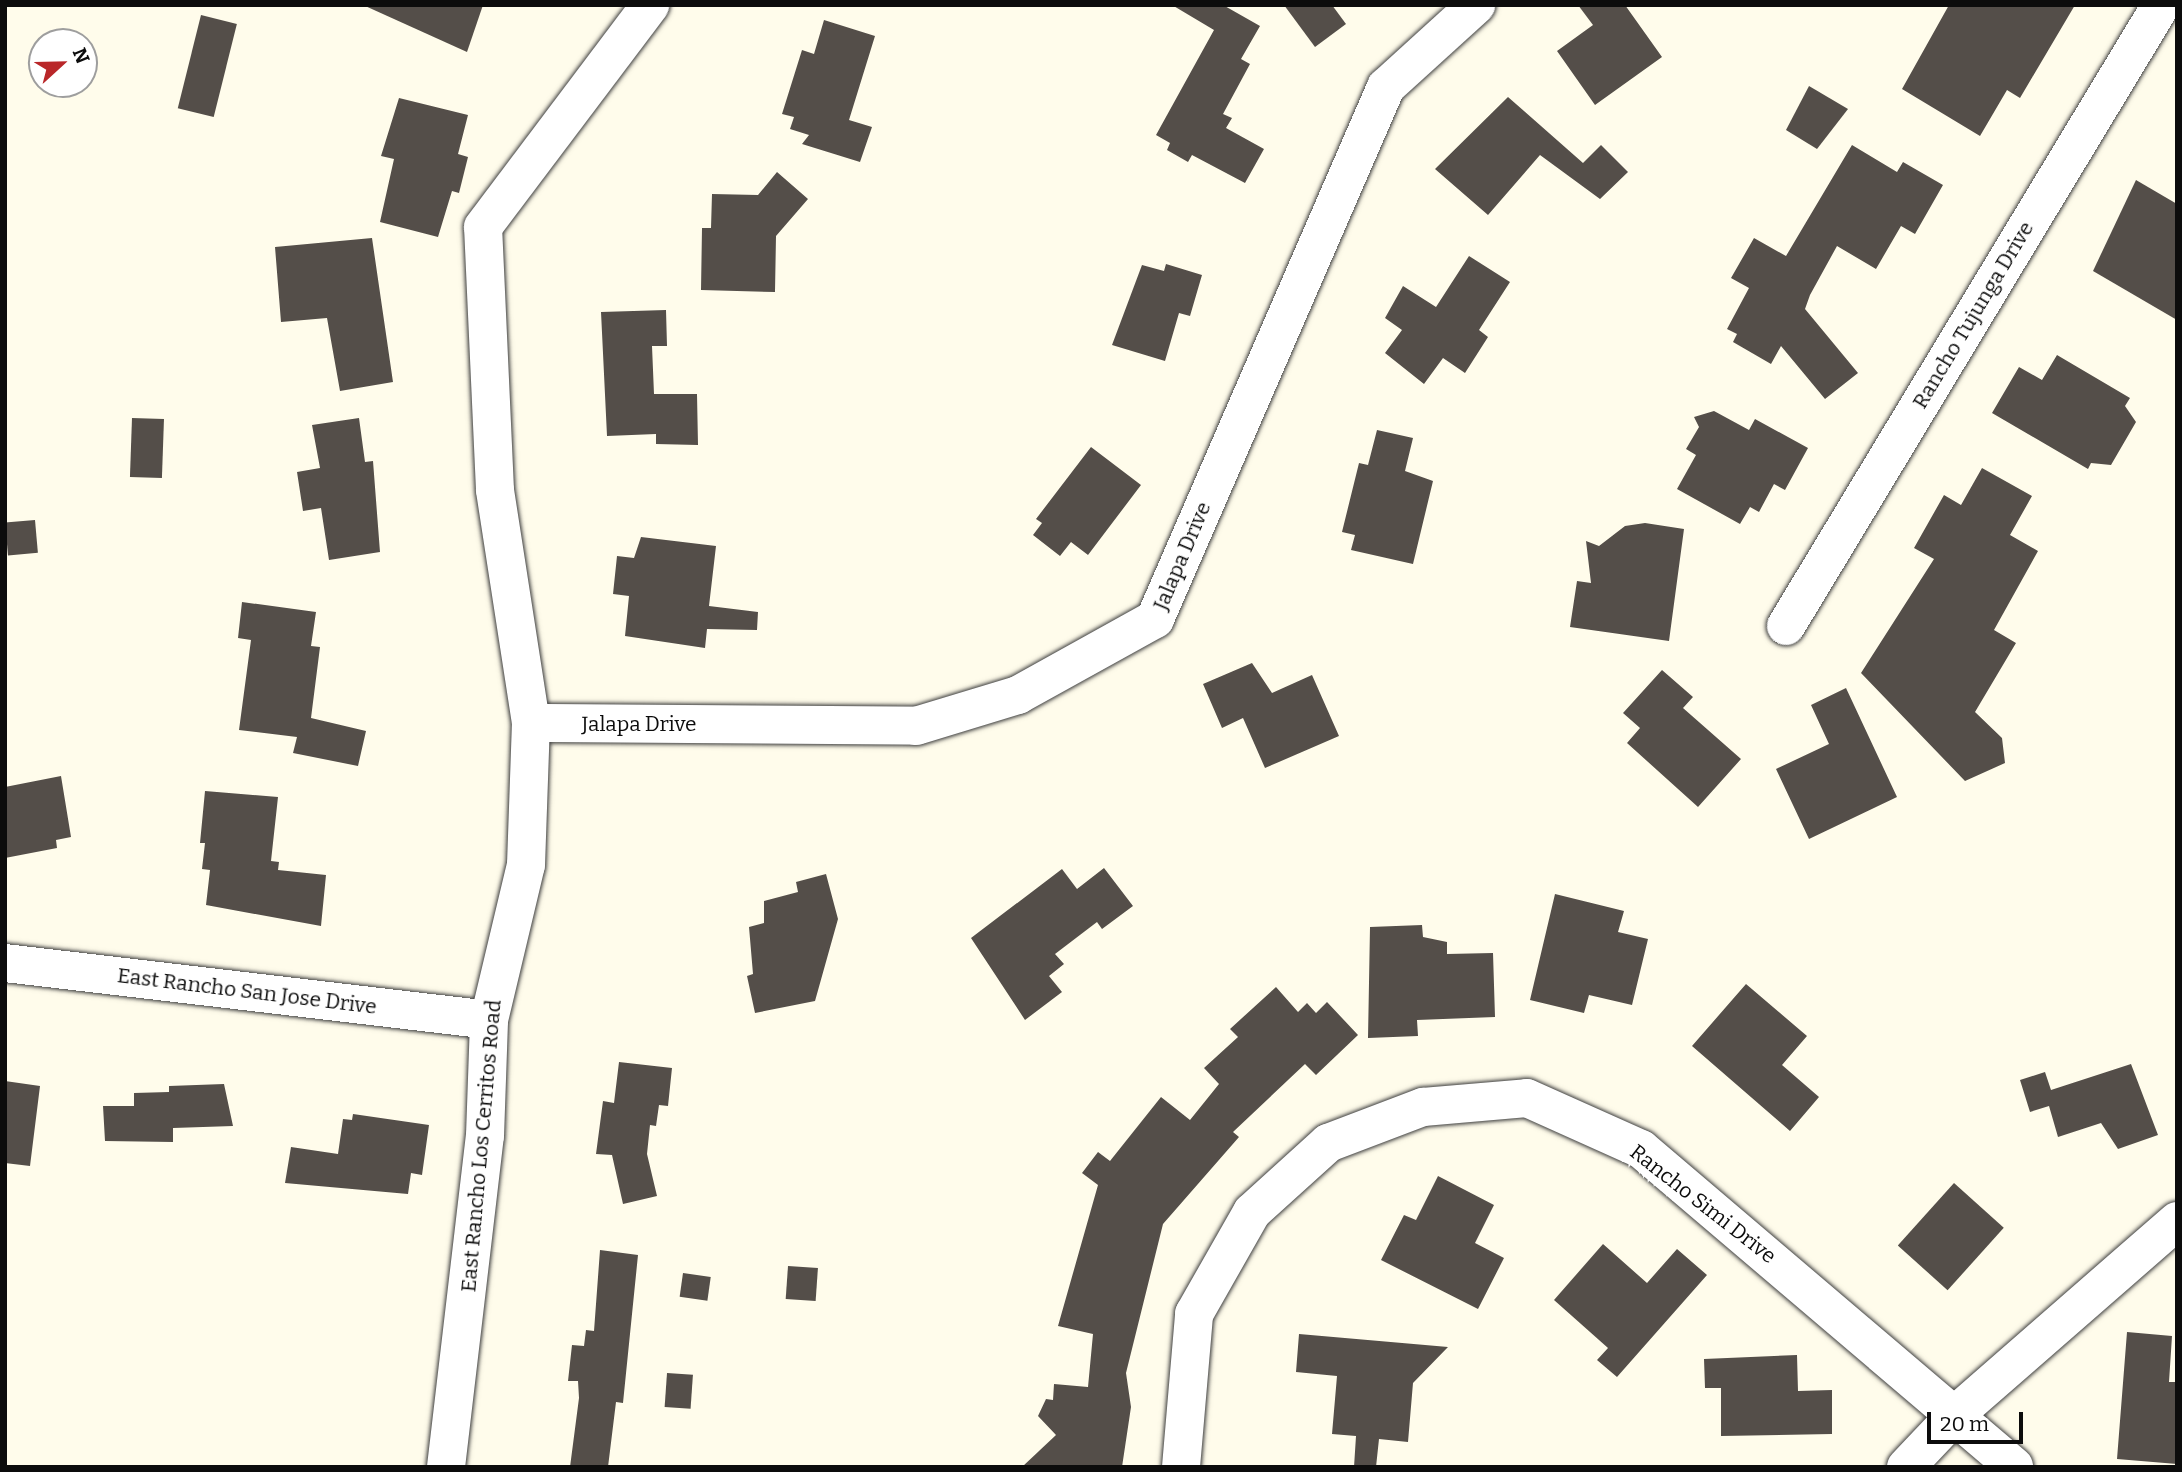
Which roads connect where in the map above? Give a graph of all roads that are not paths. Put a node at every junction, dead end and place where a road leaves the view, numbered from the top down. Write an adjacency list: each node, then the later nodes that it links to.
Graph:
1 (650, 5): 5 (street, East Rancho Los Cerritos Road)
2 (1476, 5): 5 (street, Jalapa Drive)
3 (2161, 5): 4 (street, Rancho Tujunga Drive)
4 (1786, 626)
5 (531, 723): 7 (street, East Rancho Los Cerritos Road)
6 (5, 963): 7 (street, East Rancho San Jose Drive)
7 (488, 1020): 10 (street, East Rancho Los Cerritos Road)
8 (2177, 1221): 9 (street)
9 (1957, 1413): 11 (street, Rancho Simi Drive); 12 (street); 13 (street, Rancho Simi Drive)
10 (446, 1467)
11 (1181, 1467)
12 (1906, 1467)
13 (2014, 1467)

